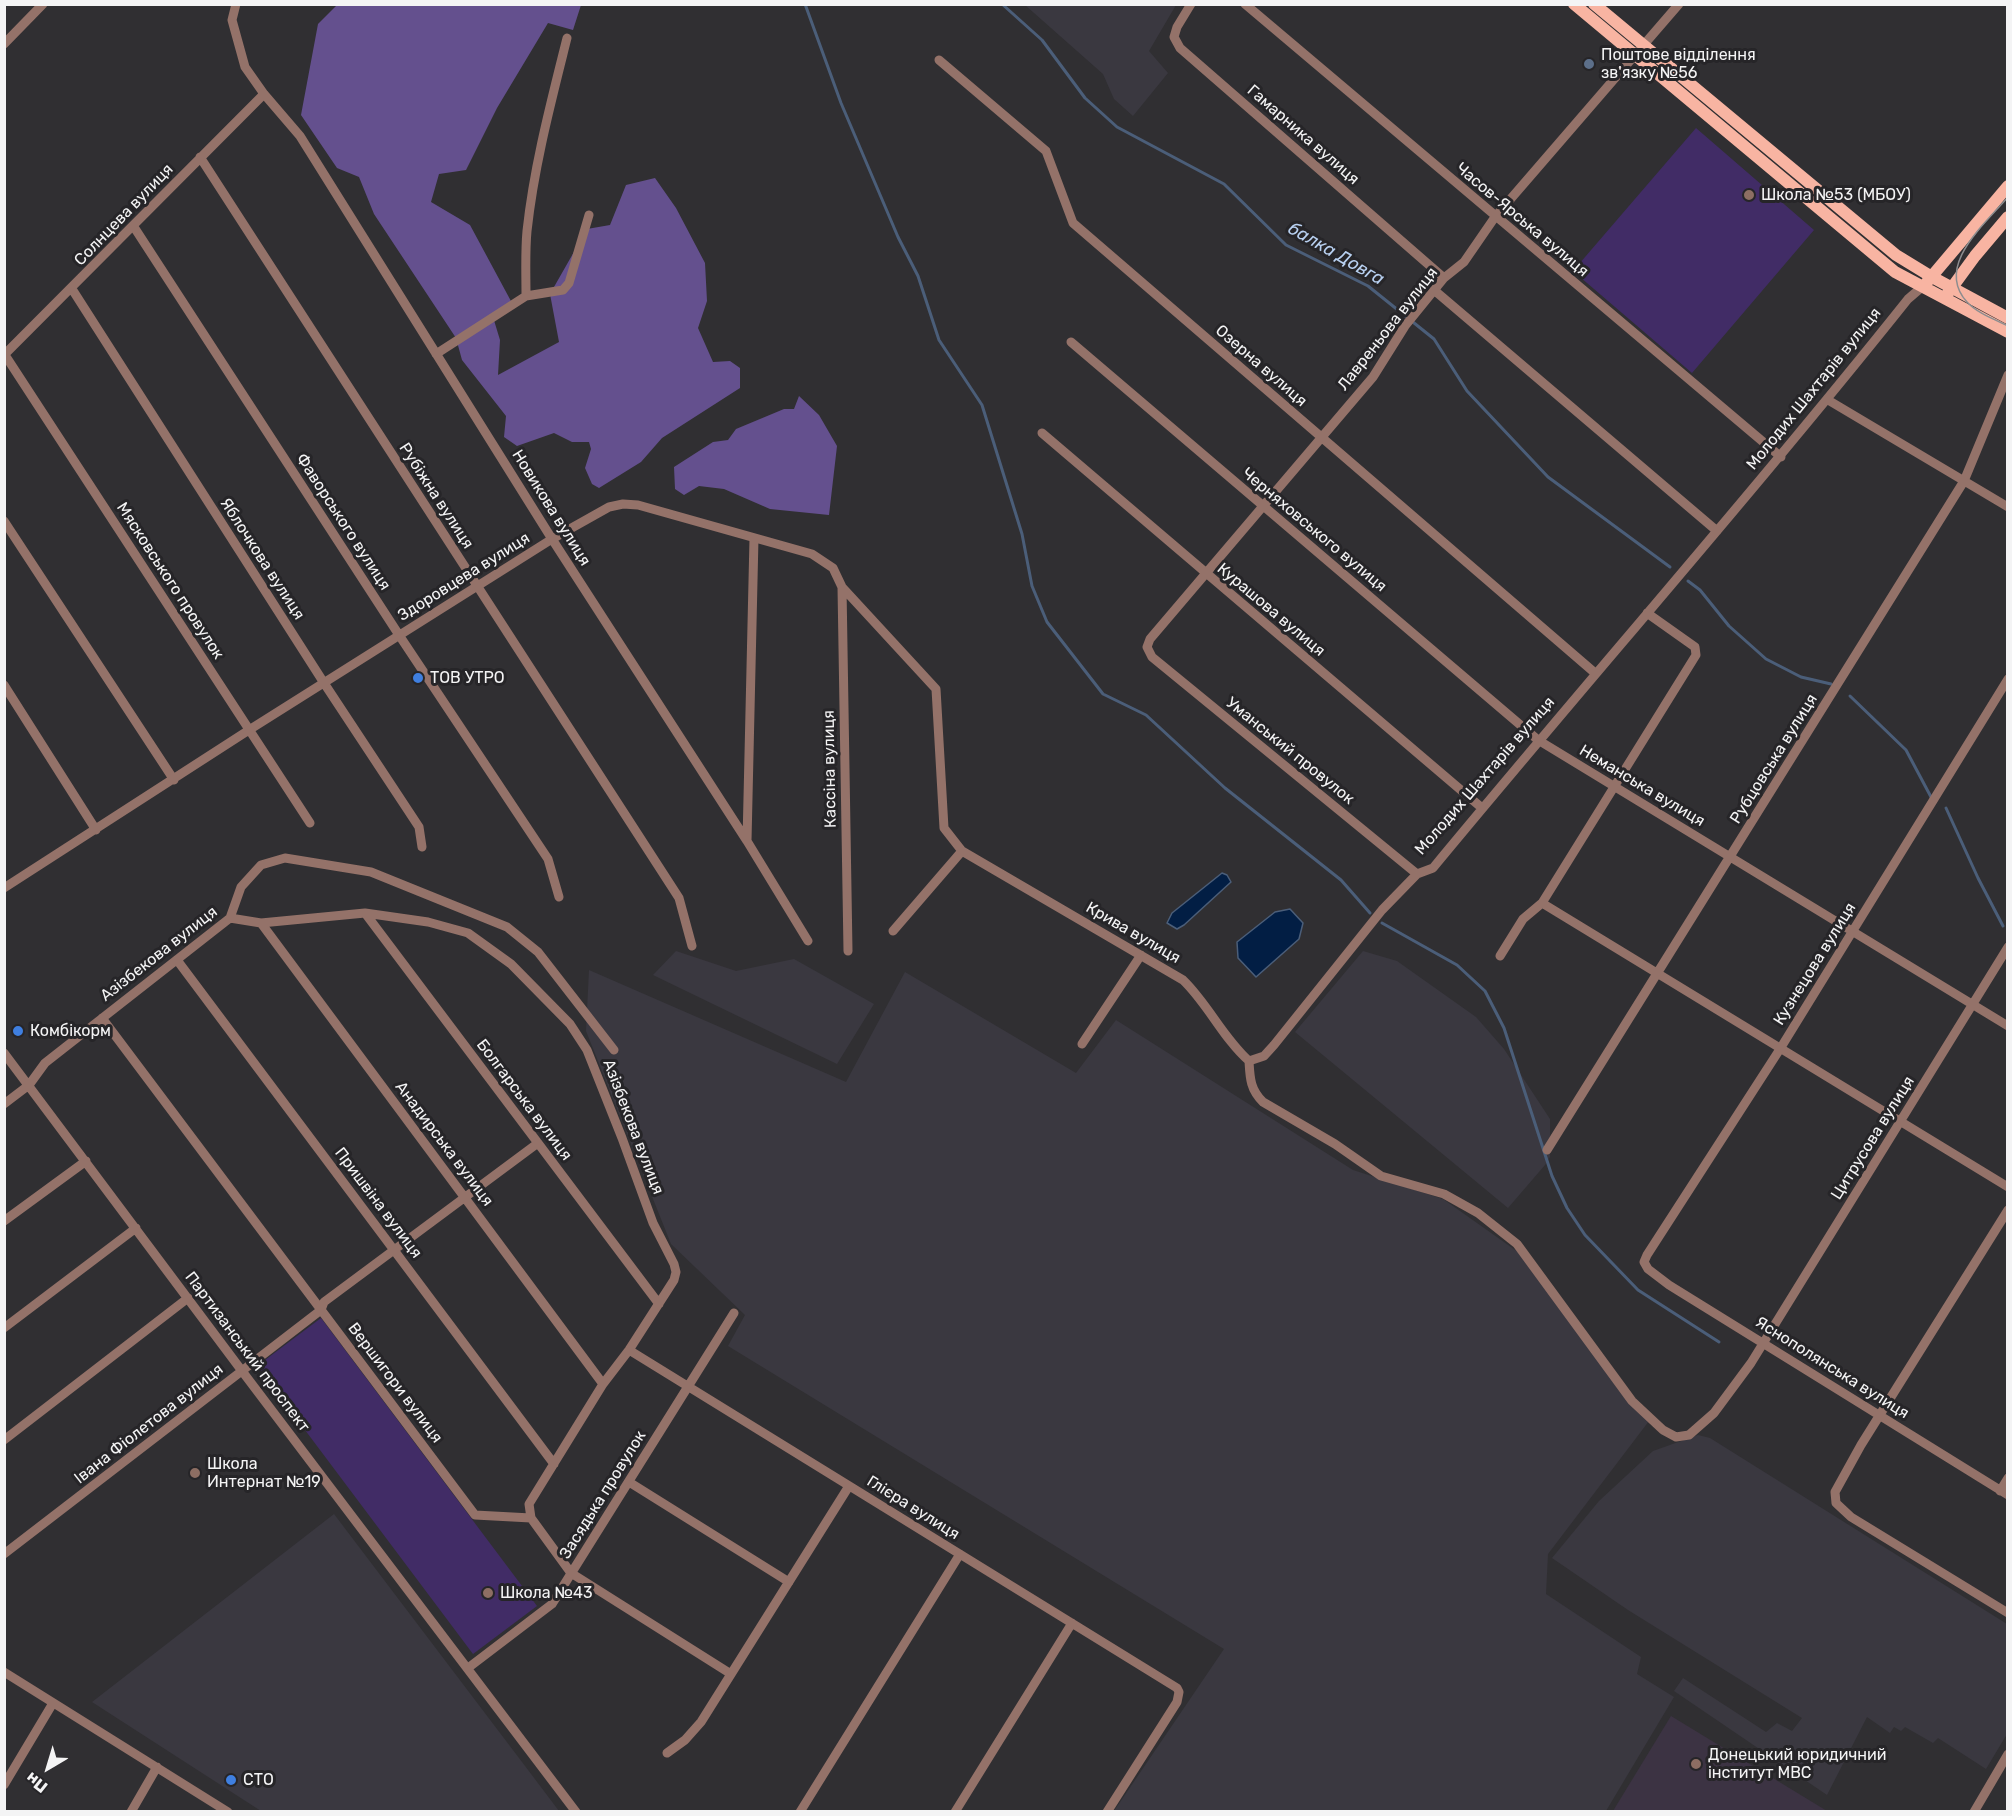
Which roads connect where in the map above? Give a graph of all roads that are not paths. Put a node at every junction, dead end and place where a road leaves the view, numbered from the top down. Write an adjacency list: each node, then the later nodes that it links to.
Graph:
1 (43, 4): 9 (street)
2 (236, 4): 12 (street, Новикова вулиця)
3 (1191, 4): 20 (street, Гамарника вулиця)
4 (1245, 4): 16 (street, Часов-Ярська вулиця)
5 (1574, 4): 10 (main road)
6 (1594, 4): 10 (main road)
7 (1679, 4): 10 (street, Лавреньова вулиця)
8 (567, 38): 25 (street)
9 (4, 44)
10 (1639, 51): 16 (street, Лавреньова вулиця); 19 (main road); 21 (main road)
11 (939, 60): 35 (street, Озерна вулиця)
12 (264, 94): 13 (street, Солнцева вулиця); 30 (street, Новикова вулиця)
13 (200, 158): 18 (street, Солнцева вулиця); 45 (street, Рубіжна вулиця)
14 (2007, 186): 19 (main road, Молодих Шахтарів вулиця)
15 (589, 215): 25 (street)
16 (1495, 217): 20 (street, Лавреньова вулиця); 36 (street, Часов-Ярська вулиця)
17 (2007, 217): 22 (main road)
18 (134, 227): 23 (street, Солнцева вулиця); 48 (street, Фаворського вулиця)
19 (1932, 277): 21 (main road, Молодих Шахтарів вулиця); 22 (main road)
20 (1444, 278): 24 (street, Лавреньова вулиця)
21 (1922, 287): 26 (main road); 33 (street, Молодих Шахтарів вулиця)
22 (1952, 287): 26 (main road); 27 (main road)
23 (72, 289): 31 (street, Солнцева вулиця); 52 (street, Яблочкова вулиця)
24 (1434, 290): 35 (street, Лавреньова вулиця); 41 (street)
25 (526, 296): 30 (street)
26 (1944, 299): 28 (main road)
27 (2007, 318)
28 (2007, 332)
29 (1071, 342): 38 (street, Черняховського вулиця)
30 (436, 354): 43 (street, Новикова вулиця)
31 (5, 355): 55 (street, Мясковського провулок)
32 (2007, 375): 37 (street, Рубцовська вулиця)
33 (1828, 400): 36 (street, Молодих Шахтарів вулиця); 37 (street)
34 (1042, 433): 44 (street, Курашова вулиця)
35 (1320, 438): 38 (street, Лавреньова вулиця); 50 (street, Озерна вулиця)
36 (1781, 457): 41 (street, Молодих Шахтарів вулиця)
37 (1964, 481): 39 (street); 65 (street, Рубцовська вулиця)
38 (1262, 506): 44 (street, Лавреньова вулиця); 56 (street, Черняховського вулиця)
39 (2007, 507)
40 (4, 520): 57 (street)
41 (1717, 531): 47 (street, Молодих Шахтарів вулиця)
42 (754, 538): 43 (street, Здоровцева вулиця); 46 (street, Здоровцева вулиця); 62 (street)
43 (552, 539): 45 (street, Здоровцева вулиця); 62 (street, Новикова вулиця)
44 (1205, 574): 49 (street, Лавреньова вулиця); 59 (street, Курашова вулиця)
45 (476, 587): 48 (street, Здоровцева вулиця); 76 (street, Рубіжна вулиця)
46 (842, 587): 54 (street, Здоровцева вулиця); 78 (street, Кассіна вулиця)
47 (1647, 613): 50 (street, Молодих Шахтарів вулиця); 58 (street)
48 (399, 635): 52 (street, Здоровцева вулиця); 68 (street, Фаворського вулиця)
49 (1147, 647): 66 (street, Уманський провулок)
50 (1595, 673): 56 (street, Молодих Шахтарів вулиця)
51 (2007, 679): 74 (street, Кузнецова вулиця)
52 (324, 683): 55 (street, Здоровцева вулиця); 63 (street, Яблочкова вулиця)
53 (4, 685): 61 (street)
54 (936, 689): 64 (street, Крива вулиця)
55 (249, 730): 57 (street, Здоровцева вулиця); 60 (street, Мясковського провулок)
56 (1538, 740): 58 (street, Неманська вулиця); 59 (street, Молодих Шахтарів вулиця)
57 (174, 780): 61 (street, Здоровцева вулиця)
58 (1615, 787): 65 (street, Неманська вулиця); 69 (street)
59 (1482, 808): 66 (street, Молодих Шахтарів вулиця)
60 (310, 823)
61 (96, 830): 67 (street, Здоровцева вулиця)
62 (747, 841): 75 (street, Новикова вулиця)
63 (422, 847)
64 (962, 851): 73 (street); 79 (street, Крива вулиця)
65 (1731, 858): 74 (street, Неманська вулиця); 82 (street, Рубцовська вулиця)
66 (1417, 874): 90 (street, Молодих Шахтарів вулиця)
67 (4, 888)
68 (559, 897)
69 (1542, 903): 80 (street); 82 (street)
70 (365, 914): 72 (street, Азізбекова вулиця); 94 (street, Болгарська вулиця); 105 (street, Азізбекова вулиця)
71 (230, 918): 72 (street, Азізбекова вулиця); 81 (street, Азізбекова вулиця); 88 (street)
72 (261, 922): 98 (street, Анадирська вулиця)
73 (893, 931)
74 (1852, 932): 83 (street, Неманська вулиця); 87 (street, Кузнецова вулиця)
75 (808, 941)
76 (692, 946)
77 (2007, 947): 83 (street, Цитрусова вулиця)
78 (848, 951)
79 (1141, 956): 86 (street); 90 (street, Крива вулиця)
80 (1500, 956)
81 (177, 960): 84 (street, Азізбекова вулиця); 102 (street, Пришвіна вулиця)
82 (1658, 974): 87 (street); 95 (street, Рубцовська вулиця)
83 (1972, 1005): 85 (street, Неманська вулиця); 93 (street, Цитрусова вулиця)
84 (102, 1018): 91 (street, Азізбекова вулиця); 106 (street, Вершигори вулиця)
85 (2007, 1026)
86 (1082, 1044)
87 (1780, 1049): 93 (street); 103 (street, Кузнецова вулиця)
88 (614, 1050)
89 (4, 1053): 91 (street, Партизанський проспект)
90 (1249, 1061): 109 (street, Цитрусова вулиця)
91 (30, 1085): 92 (street, Азізбекова вулиця); 96 (street, Партизанський проспект)
92 (4, 1104)
93 (1900, 1121): 97 (street); 109 (street, Цитрусова вулиця)
94 (538, 1143): 98 (street, Івана Фіолетова вулиця); 105 (street, Болгарська вулиця)
95 (1547, 1150)
96 (86, 1161): 100 (street); 101 (street, Партизанський проспект)
97 (2007, 1187)
98 (465, 1198): 102 (street, Івана Фіолетова вулиця); 112 (street, Анадирська вулиця)
99 (2007, 1210): 114 (street)
100 (4, 1221)
101 (136, 1228): 104 (street, Партизанський проспект); 108 (street)
102 (394, 1250): 106 (street, Івана Фіолетова вулиця); 116 (street, Пришвіна вулиця)
103 (1644, 1262): 109 (street, Яснополянська вулиця)
104 (188, 1298): 111 (street, Партизанський проспект); 115 (street)
105 (659, 1304): 110 (street)
106 (321, 1310): 111 (street, Івана Фіолетова вулиця); 121 (street, Вершигори вулиця)
107 (734, 1313): 113 (street, Засядька провулок)
108 (4, 1328)
109 (1763, 1344): 114 (street, Яснополянська вулиця)
110 (629, 1350): 112 (street); 113 (street, Глієра вулиця)
111 (242, 1371): 122 (street, Івана Фіолетова вулиця); 128 (street, Партизанський проспект)
112 (603, 1384): 116 (street)
113 (689, 1387): 118 (street, Засядька провулок); 119 (street, Глієра вулиця)
114 (1880, 1416): 120 (street, Яснополянська вулиця); 126 (street)
115 (4, 1440)
116 (554, 1464): 121 (street)
117 (2007, 1478): 120 (street)
118 (629, 1482): 124 (street, Засядька провулок); 125 (street)
119 (849, 1486): 123 (street, Глієра вулиця); 125 (street)
120 (2004, 1493)
121 (531, 1518): 124 (street)
122 (4, 1554)
123 (960, 1554): 127 (street, Глієра вулиця); 139 (street)
124 (571, 1573): 128 (street, Засядька провулок); 130 (street)
125 (789, 1582): 130 (street)
126 (2007, 1613)
127 (1072, 1623): 140 (street); 141 (street, Глієра вулиця)
128 (468, 1668): 138 (street, Партизанський проспект)
129 (4, 1672): 131 (street)
130 (731, 1674): 132 (street)
131 (53, 1702): 134 (street); 135 (street)
132 (667, 1753)
133 (2007, 1754): 142 (street)
134 (157, 1767): 136 (street); 137 (street)
135 (4, 1785)
136 (131, 1812)
137 (228, 1812)
138 (576, 1812)
139 (800, 1812)
140 (955, 1812)
141 (1107, 1812)
142 (1974, 1812)

